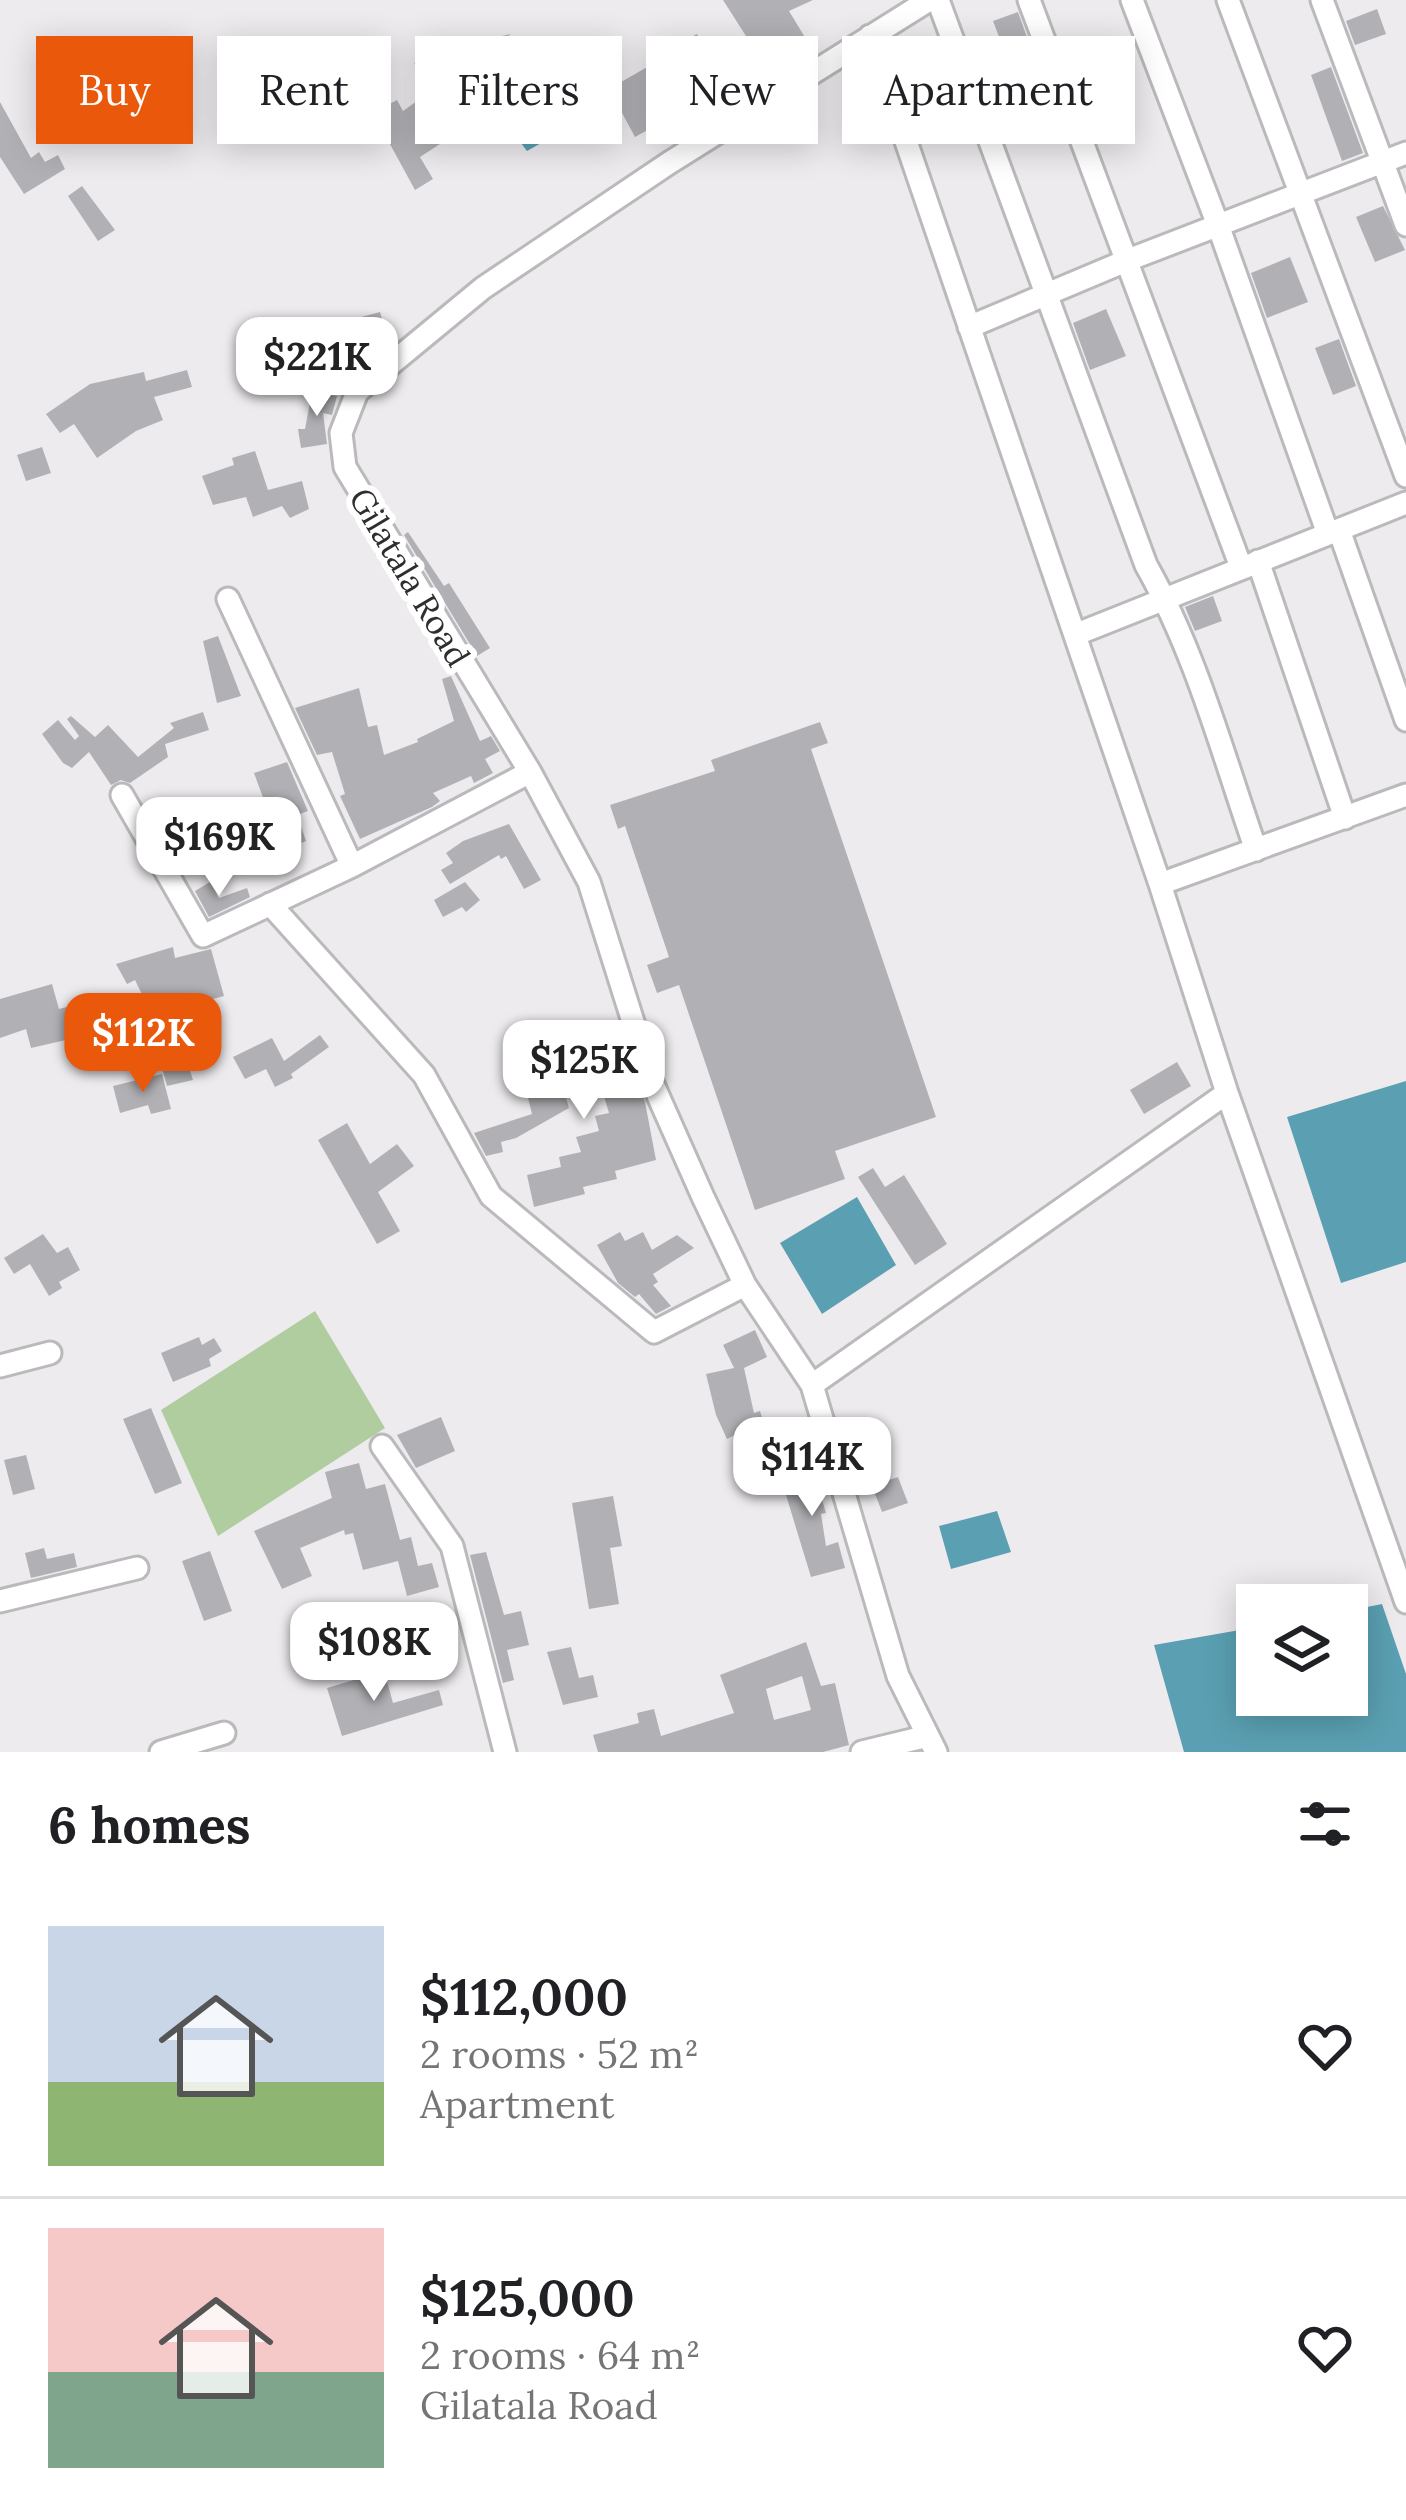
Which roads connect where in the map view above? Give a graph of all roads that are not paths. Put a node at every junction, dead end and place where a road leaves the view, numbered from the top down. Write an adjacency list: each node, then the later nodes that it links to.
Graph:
1 (929, 0): 7 (street, Gilatala Road)
2 (938, 0): 14 (street)
3 (1028, 0): 13 (street)
4 (1132, 0): 12 (street)
5 (1228, 0): 10 (street)
6 (1322, 0): 9 (street)
7 (870, 35): 15 (street); 24 (street, Gilatala Road)
8 (1406, 153): 9 (street)
9 (1382, 163): 10 (street); 11 (street)
10 (1298, 194): 12 (street); 16 (street)
11 (1406, 225)
12 (1218, 226): 13 (street); 18 (street)
13 (1129, 260): 14 (street); 19 (street)
14 (1044, 294): 15 (street); 20 (street)
15 (969, 327): 22 (street)
16 (1406, 476)
17 (1406, 503): 18 (street)
18 (1333, 532): 19 (street); 23 (street)
19 (1250, 564): 20 (street); 27 (street)
20 (1165, 598): 22 (street); 28 (street)
21 (228, 599): 29 (street)
22 (1076, 634): 30 (street)
23 (1406, 720)
24 (530, 772): 29 (street); 33 (street, Gilatala Road)
25 (122, 795): 31 (street)
26 (1406, 795): 27 (street)
27 (1345, 818): 28 (street)
28 (1256, 850): 30 (street)
29 (352, 866): 31 (street)
30 (1160, 884): 32 (street)
31 (269, 904): 33 (street)
32 (1227, 1093): 36 (street); 40 (street)
33 (745, 1285): 36 (street, Gilatala Road)
34 (50, 1353): 35 (street)
35 (0, 1366)
36 (812, 1385): 42 (street, Gilatala Road)
37 (382, 1446): 44 (street)
38 (137, 1568): 39 (street)
39 (0, 1601)
40 (1406, 1602)
41 (224, 1733): 43 (street)
42 (932, 1744): 45 (street)
43 (161, 1752)
44 (506, 1752)
45 (862, 1752)

